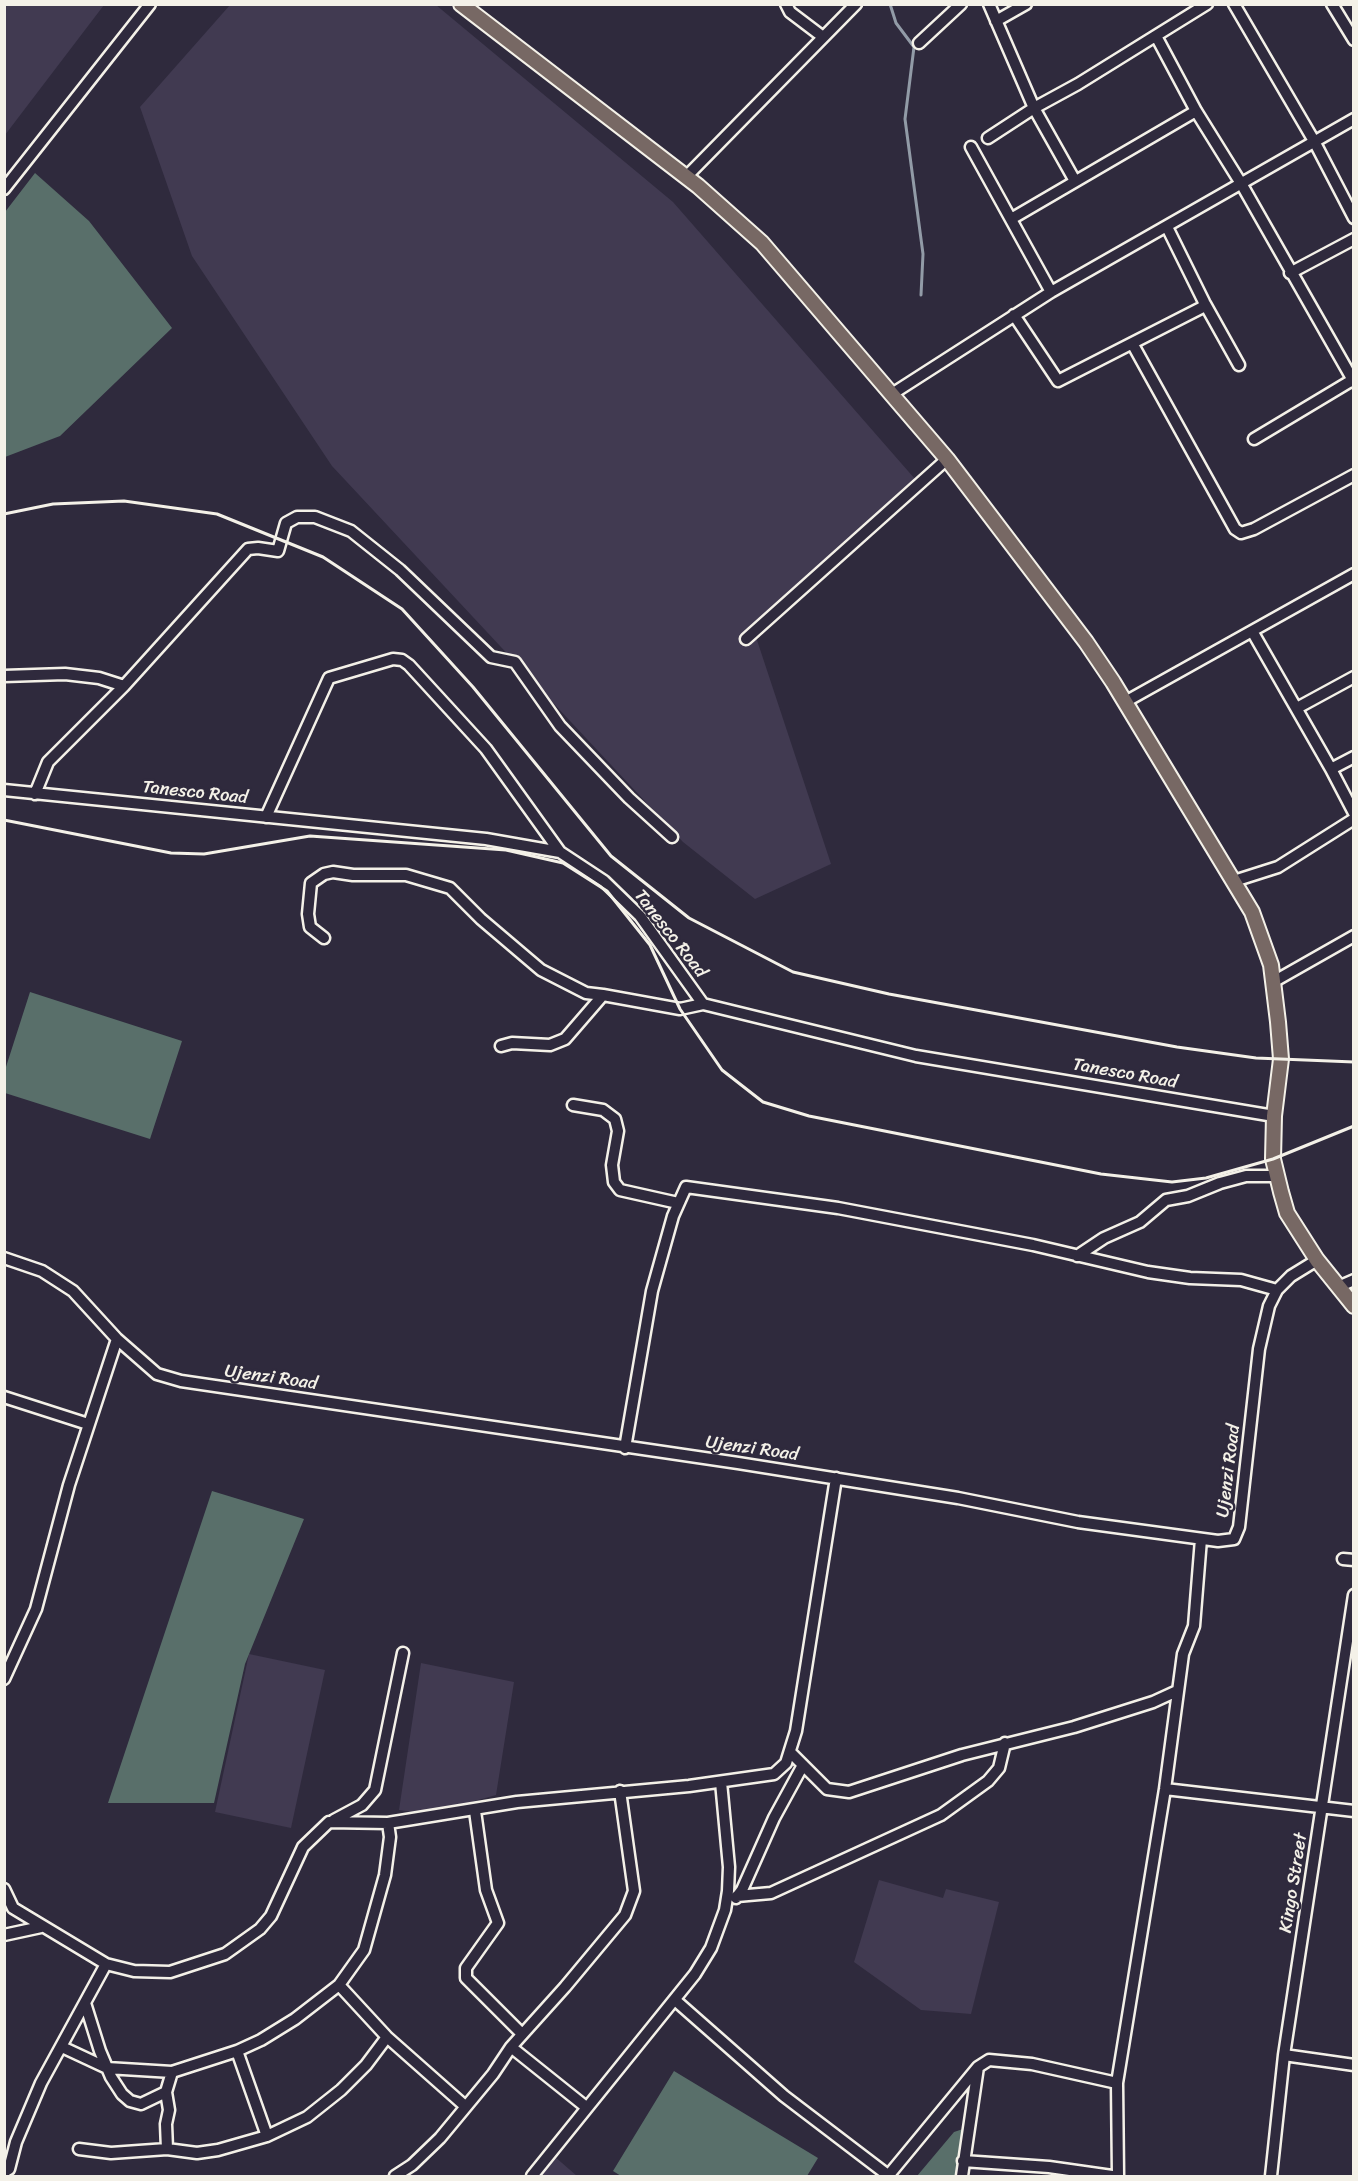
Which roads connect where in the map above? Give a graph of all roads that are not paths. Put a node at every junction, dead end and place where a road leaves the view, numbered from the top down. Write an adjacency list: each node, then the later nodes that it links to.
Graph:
1 (150, 4): 26 (street)
2 (786, 4): 14 (street)
3 (856, 4): 14 (street)
4 (961, 4): 16 (street)
5 (989, 4): 11 (street)
6 (1026, 4): 11 (street)
7 (1207, 4): 13 (street)
8 (1234, 4): 21 (street)
9 (1332, 4): 12 (street)
10 (466, 6): 23 (main road)
11 (996, 21): 17 (street)
12 (1349, 23): 15 (street)
13 (1156, 36): 17 (street); 18 (street)
14 (823, 37): 23 (street)
15 (1353, 40)
16 (919, 43)
17 (1034, 108): 20 (street); 24 (street)
18 (1196, 111): 24 (street); 25 (street)
19 (1353, 119): 21 (street)
20 (988, 138)
21 (1314, 141): 25 (street); 27 (street)
22 (971, 147): 28 (street)
23 (686, 177): 38 (main road)
24 (1075, 181): 28 (street)
25 (1242, 185): 29 (street); 31 (street)
26 (4, 189)
27 (1353, 218)
28 (1011, 219): 32 (street)
29 (1167, 227): 32 (street); 33 (street)
30 (1353, 239): 31 (street)
31 (1290, 273): 37 (street)
32 (1051, 292): 34 (street)
33 (1204, 304): 35 (street); 36 (street)
34 (1014, 315): 35 (street); 38 (street)
35 (1132, 343): 41 (street)
36 (1239, 365)
37 (1353, 380): 39 (street)
38 (892, 394): 40 (main road)
39 (1254, 439)
40 (947, 459): 44 (street); 48 (main road)
41 (1353, 475)
42 (1353, 574): 43 (street)
43 (1252, 631): 48 (street); 49 (street)
44 (746, 639)
45 (4, 676): 47 (street)
46 (1353, 677): 49 (street)
47 (124, 686): 53 (street); 57 (street)
48 (1125, 702): 59 (main road)
49 (1297, 708): 51 (street)
50 (1353, 757): 51 (street)
51 (1331, 769): 54 (street)
52 (4, 790): 53 (street, Tanesco Road)
53 (35, 794): 55 (street, Tanesco Road)
54 (1353, 813)
55 (266, 817): 58 (street, Tanesco Road); 58 (street)
56 (1353, 819): 59 (street)
57 (672, 837)
58 (560, 852): 64 (street, Tanesco Road)
59 (1234, 881): 62 (main road)
60 (1353, 936): 62 (street)
61 (324, 938): 63 (street)
62 (1273, 982): 67 (main road)
63 (603, 995): 64 (street); 65 (street)
64 (703, 1004): 67 (street, Tanesco Road)
65 (501, 1046)
66 (573, 1106): 69 (street)
67 (1274, 1116): 68 (main road)
68 (1277, 1176): 70 (street); 72 (main road)
69 (678, 1203): 70 (street); 80 (street)
70 (1077, 1256): 75 (street)
71 (4, 1258): 77 (street, Ujenzi Road)
72 (1317, 1260): 74 (main road); 75 (street, Ujenzi Road)
73 (1353, 1280): 74 (street)
74 (1338, 1287): 76 (main road)
75 (1277, 1290): 82 (street, Ujenzi Road)
76 (1353, 1306)
77 (117, 1339): 79 (street); 80 (street, Ujenzi Road)
78 (4, 1397): 79 (street)
79 (88, 1424): 85 (street)
80 (626, 1449): 81 (street, Ujenzi Road)
81 (836, 1479): 82 (street, Ujenzi Road); 88 (street)
82 (1201, 1539): 86 (street)
83 (1353, 1595): 93 (street, Kingo Street)
84 (403, 1653): 96 (street)
85 (4, 1679)
86 (1177, 1691): 87 (street); 91 (street)
87 (1005, 1743): 89 (street); 99 (street)
88 (791, 1753): 89 (street); 90 (street)
89 (803, 1765): 99 (street)
90 (722, 1782): 92 (street); 100 (street)
91 (1165, 1789): 93 (street); 117 (street)
92 (620, 1791): 94 (street); 107 (street)
93 (1323, 1807): 95 (street); 112 (street, Kingo Street)
94 (475, 1811): 97 (street); 107 (street)
95 (1353, 1811)
96 (329, 1822): 97 (street); 103 (street)
97 (388, 1823): 104 (street)
98 (4, 1889): 101 (street)
99 (737, 1896): 100 (street)
100 (725, 1910): 105 (street)
101 (41, 1927): 102 (street); 103 (street)
102 (4, 1935)
103 (106, 1964): 106 (street)
104 (339, 1985): 108 (street); 111 (street)
105 (675, 2000): 120 (street); 128 (street)
106 (85, 2003): 109 (street); 115 (street)
107 (522, 2034): 110 (street)
108 (387, 2037): 119 (street); 121 (street)
109 (62, 2047): 115 (street); 125 (street)
110 (511, 2047): 119 (street); 120 (street)
111 (237, 2051): 116 (street); 121 (street)
112 (1284, 2055): 113 (street); 132 (street, Kingo Street)
113 (1353, 2065)
114 (978, 2067): 117 (street); 124 (street); 128 (street)
115 (107, 2068): 116 (street); 118 (street)
116 (172, 2072): 118 (street)
117 (1117, 2083): 131 (street)
118 (166, 2092): 123 (street)
119 (465, 2106): 126 (street)
120 (586, 2107): 127 (street)
121 (267, 2136): 123 (street)
122 (79, 2149): 123 (street)
123 (167, 2149)
124 (963, 2161): 129 (street); 130 (street)
125 (5, 2173)
126 (395, 2176)
127 (532, 2176)
128 (888, 2176)
129 (962, 2176)
130 (1112, 2176)
131 (1118, 2176)
132 (1271, 2176)

